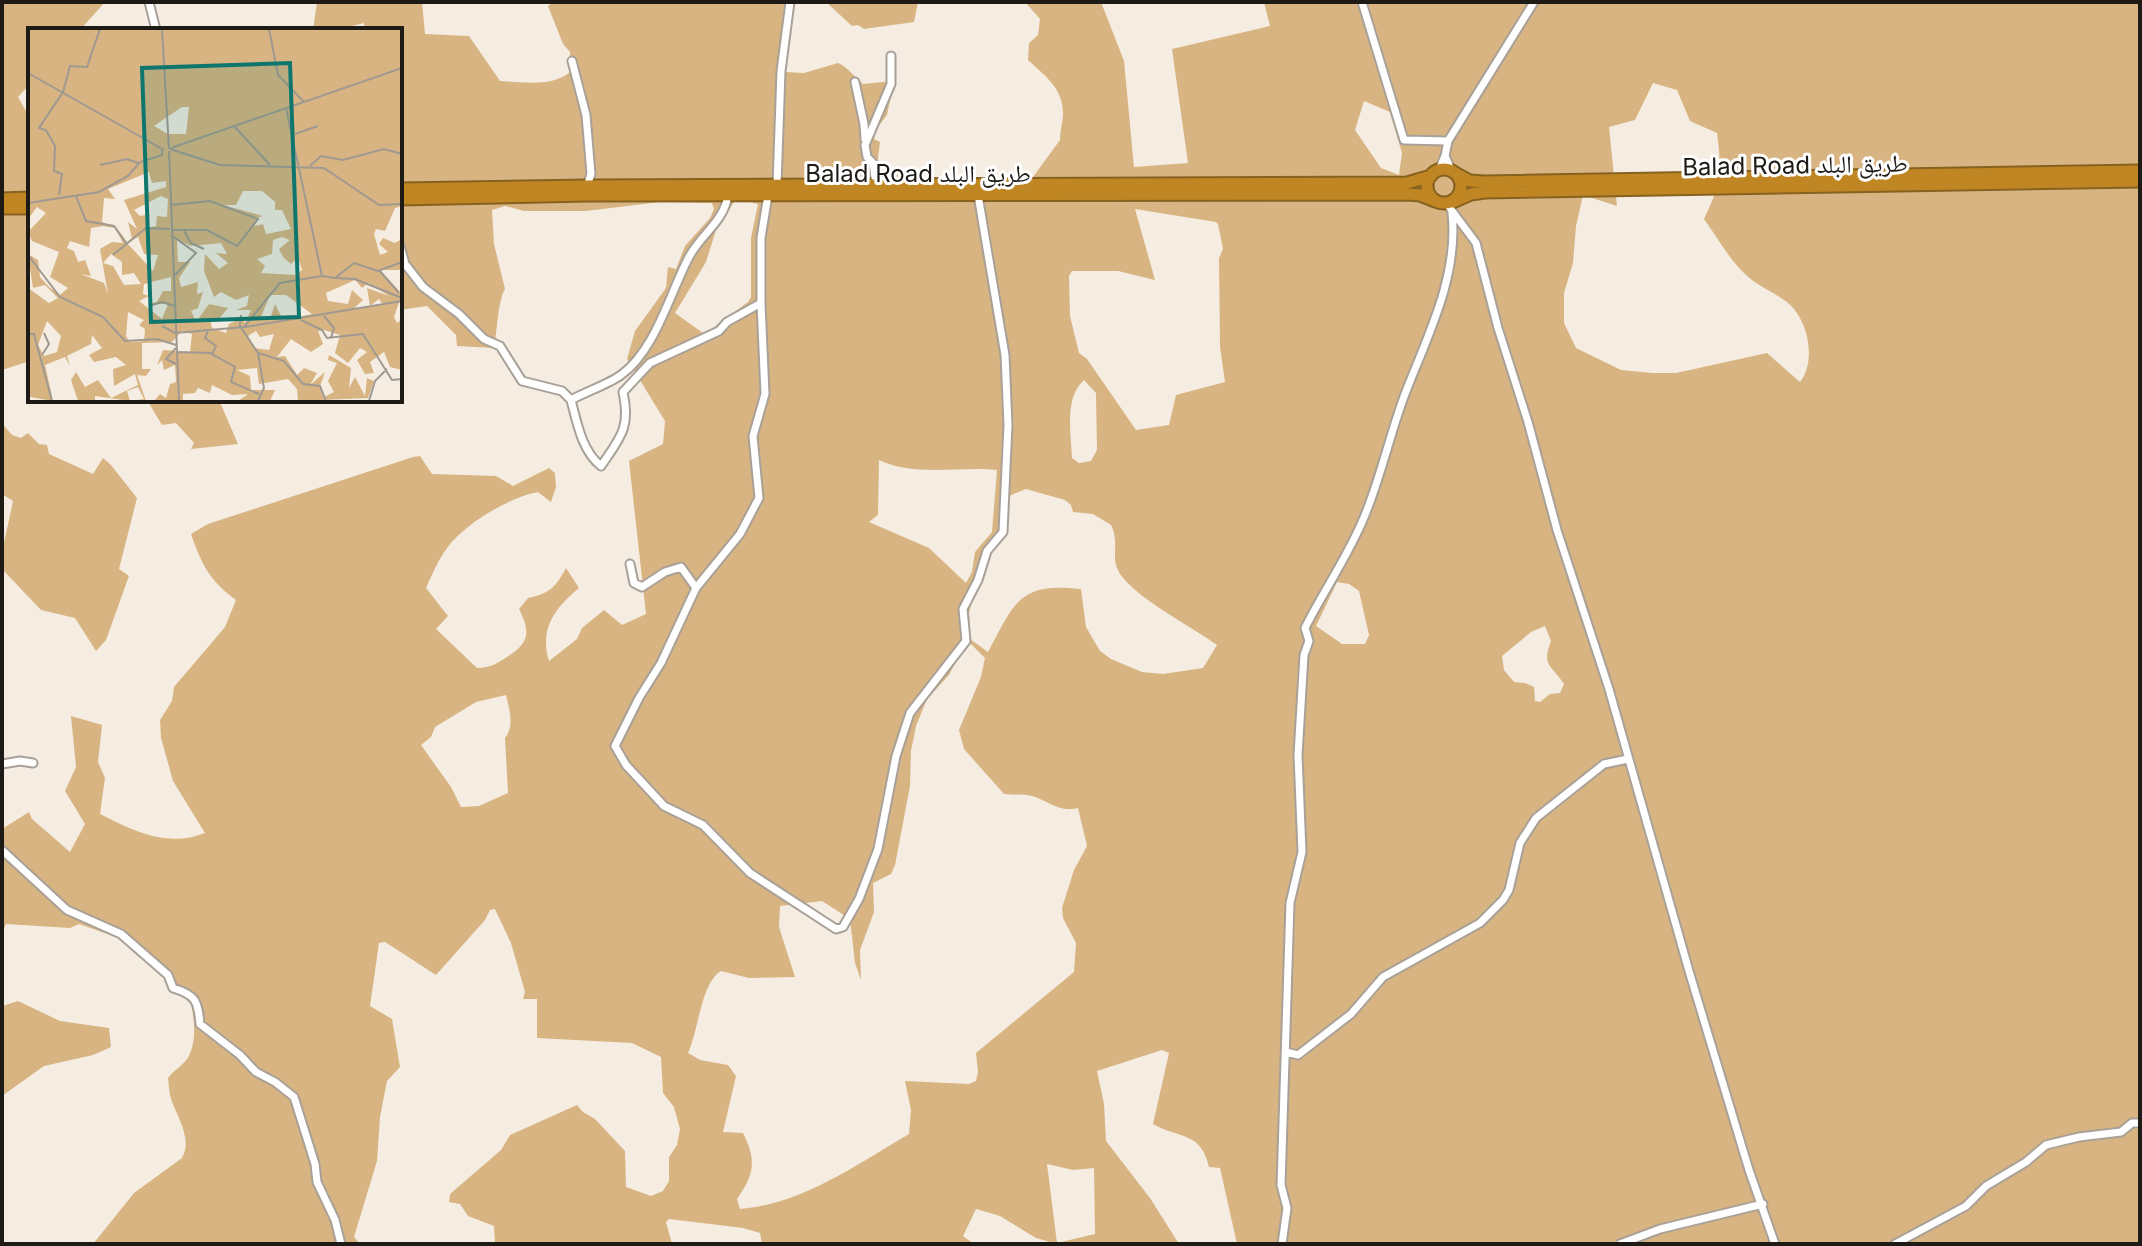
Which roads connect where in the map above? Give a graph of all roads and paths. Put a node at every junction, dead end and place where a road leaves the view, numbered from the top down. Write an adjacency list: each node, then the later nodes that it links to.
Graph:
1 (149, 2): 5 (street)
2 (790, 2): 14 (street)
3 (1362, 2): 9 (street)
4 (1534, 2): 9 (street)
5 (156, 28)
6 (891, 56): 10 (street)
7 (572, 61): 16 (street)
8 (855, 82): 10 (street)
9 (1448, 141): 12 (street)
10 (865, 145): 15 (street)
11 (2140, 171): 12 (highway, Balad Road طريق البلد)
12 (1444, 172): 15 (highway, Balad Road طريق البلد); 24 (highway); 24 (highway)
13 (2140, 181): 24 (highway, Balad Road طريق البلد)
14 (777, 185): 15 (highway, Balad Road طريق البلد); 16 (highway, Balad Road طريق البلد)
15 (876, 185)
16 (587, 186): 17 (highway, Balad Road طريق البلد)
17 (402, 189)
18 (728, 195): 19 (highway, Balad Road طريق البلد); 23 (highway, Balad Road طريق البلد); 29 (street)
19 (768, 195): 20 (highway, Balad Road طريق البلد); 28 (street)
20 (978, 195): 24 (highway, Balad Road طريق البلد); 31 (street)
21 (28, 198): 22 (highway)
22 (2, 199)
23 (402, 199)
24 (1447, 205): 32 (street); 36 (street)
25 (2, 208): 26 (highway)
26 (28, 208)
27 (402, 253): 29 (street)
28 (761, 303): 29 (street); 31 (street)
29 (571, 400)
30 (630, 564): 31 (street)
31 (696, 588)
32 (1628, 759): 36 (street); 38 (street)
33 (33, 763): 34 (street)
34 (2, 764)
35 (2, 850): 39 (street)
36 (1286, 1052): 40 (street)
37 (2140, 1123): 43 (street)
38 (1763, 1204): 41 (street); 42 (street)
39 (341, 1244)
40 (1282, 1244)
41 (1620, 1244)
42 (1775, 1244)
43 (1895, 1244)

